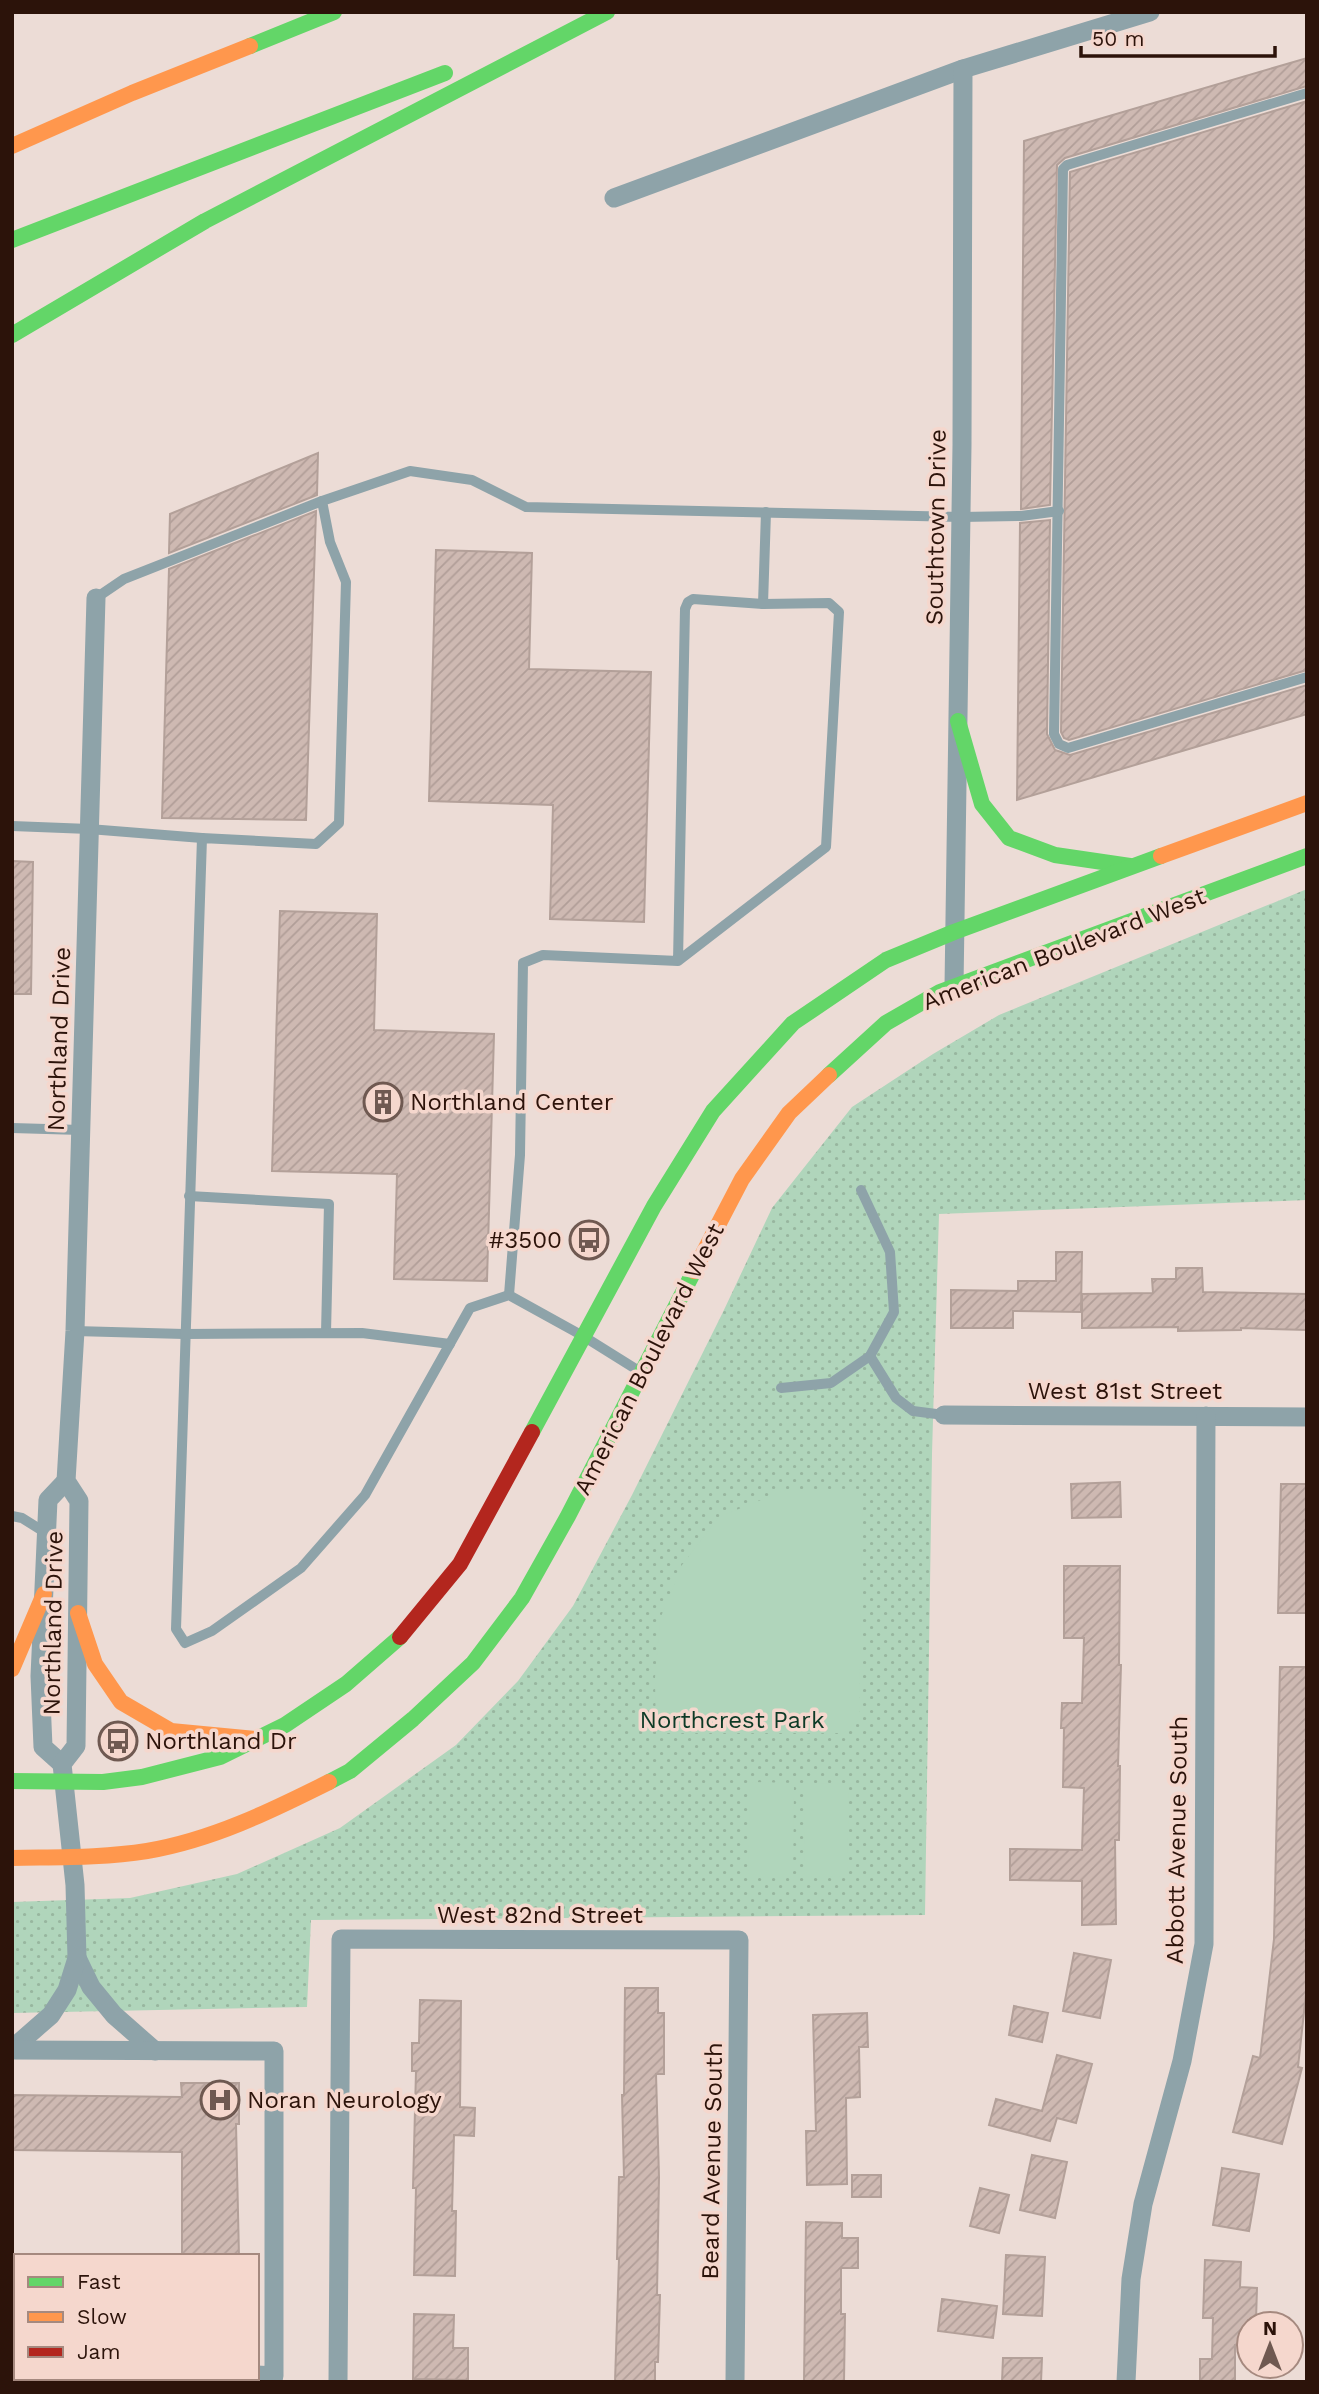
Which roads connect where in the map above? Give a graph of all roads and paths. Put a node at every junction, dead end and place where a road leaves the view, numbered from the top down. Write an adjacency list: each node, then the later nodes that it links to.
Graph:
1 (334, 12): 8 (main road)
2 (605, 12): 4 (main road); 11 (main road)
3 (1150, 12): 6 (street)
4 (489, 56)
5 (463, 66): 10 (main road)
6 (963, 69): 9 (street); 15 (street, Southtown Drive)
7 (1307, 93): 13 (lane)
8 (12, 146)
9 (614, 198)
10 (12, 240)
11 (12, 335)
12 (322, 501): 14 (lane); 16 (lane); 23 (lane)
13 (1059, 511): 15 (lane); 18 (lane)
14 (766, 512): 15 (lane); 17 (lane)
15 (961, 517): 19 (street, Southtown Drive)
16 (96, 598): 22 (street, Northland Drive)
17 (763, 604): 27 (lane); 27 (lane)
18 (1307, 677)
19 (958, 721): 25 (main road); 26 (street, Southtown Drive)
20 (1307, 803): 25 (main road)
21 (12, 826): 22 (lane)
22 (89, 828): 23 (lane); 30 (street, Northland Drive)
23 (202, 838): 32 (lane)
24 (1307, 856): 28 (main road, American Boulevard West)
25 (1133, 866): 26 (main road)
26 (954, 932): 28 (street, Southtown Drive); 37 (main road)
27 (678, 961): 33 (lane)
28 (954, 987): 40 (main road, American Boulevard West)
29 (12, 1128): 30 (lane)
30 (81, 1130): 34 (street, Northland Drive)
31 (861, 1190): 39 (lane)
32 (189, 1196): 35 (lane); 36 (lane)
33 (509, 1295): 37 (lane); 38 (lane)
34 (75, 1331): 36 (lane); 45 (street, Northland Drive)
35 (326, 1333): 36 (lane); 38 (lane)
36 (184, 1334): 38 (lane)
37 (583, 1336): 40 (lane); 51 (main road)
38 (450, 1344)
39 (870, 1356): 41 (lane); 42 (lane)
40 (642, 1373): 54 (main road, American Boulevard West)
41 (781, 1388)
42 (944, 1415): 43 (street, West 81st Street)
43 (1206, 1416): 44 (street, West 81st Street); 63 (street, Abbott Avenue South)
44 (1307, 1417)
45 (65, 1481): 47 (street, Northland Drive); 49 (street, Northland Drive)
46 (12, 1516): 47 (lane)
47 (47, 1533): 48 (street, Northland Drive)
48 (44, 1594): 50 (main road); 52 (street, Northland Drive)
49 (78, 1614): 51 (main road); 52 (street, Northland Drive)
50 (12, 1669)
51 (256, 1739): 52 (main road)
52 (62, 1774): 53 (main road); 54 (street, Northland Drive)
53 (12, 1781)
54 (73, 1857): 55 (main road, American Boulevard West); 57 (street, Northland Drive)
55 (12, 1858)
56 (739, 1940): 61 (street, West 82nd Street); 62 (street, Beard Avenue South)
57 (77, 1958): 58 (street); 59 (street)
58 (12, 2050): 59 (street)
59 (155, 2051): 60 (street)
60 (259, 2375)
61 (338, 2382)
62 (735, 2382)
63 (1126, 2382)

